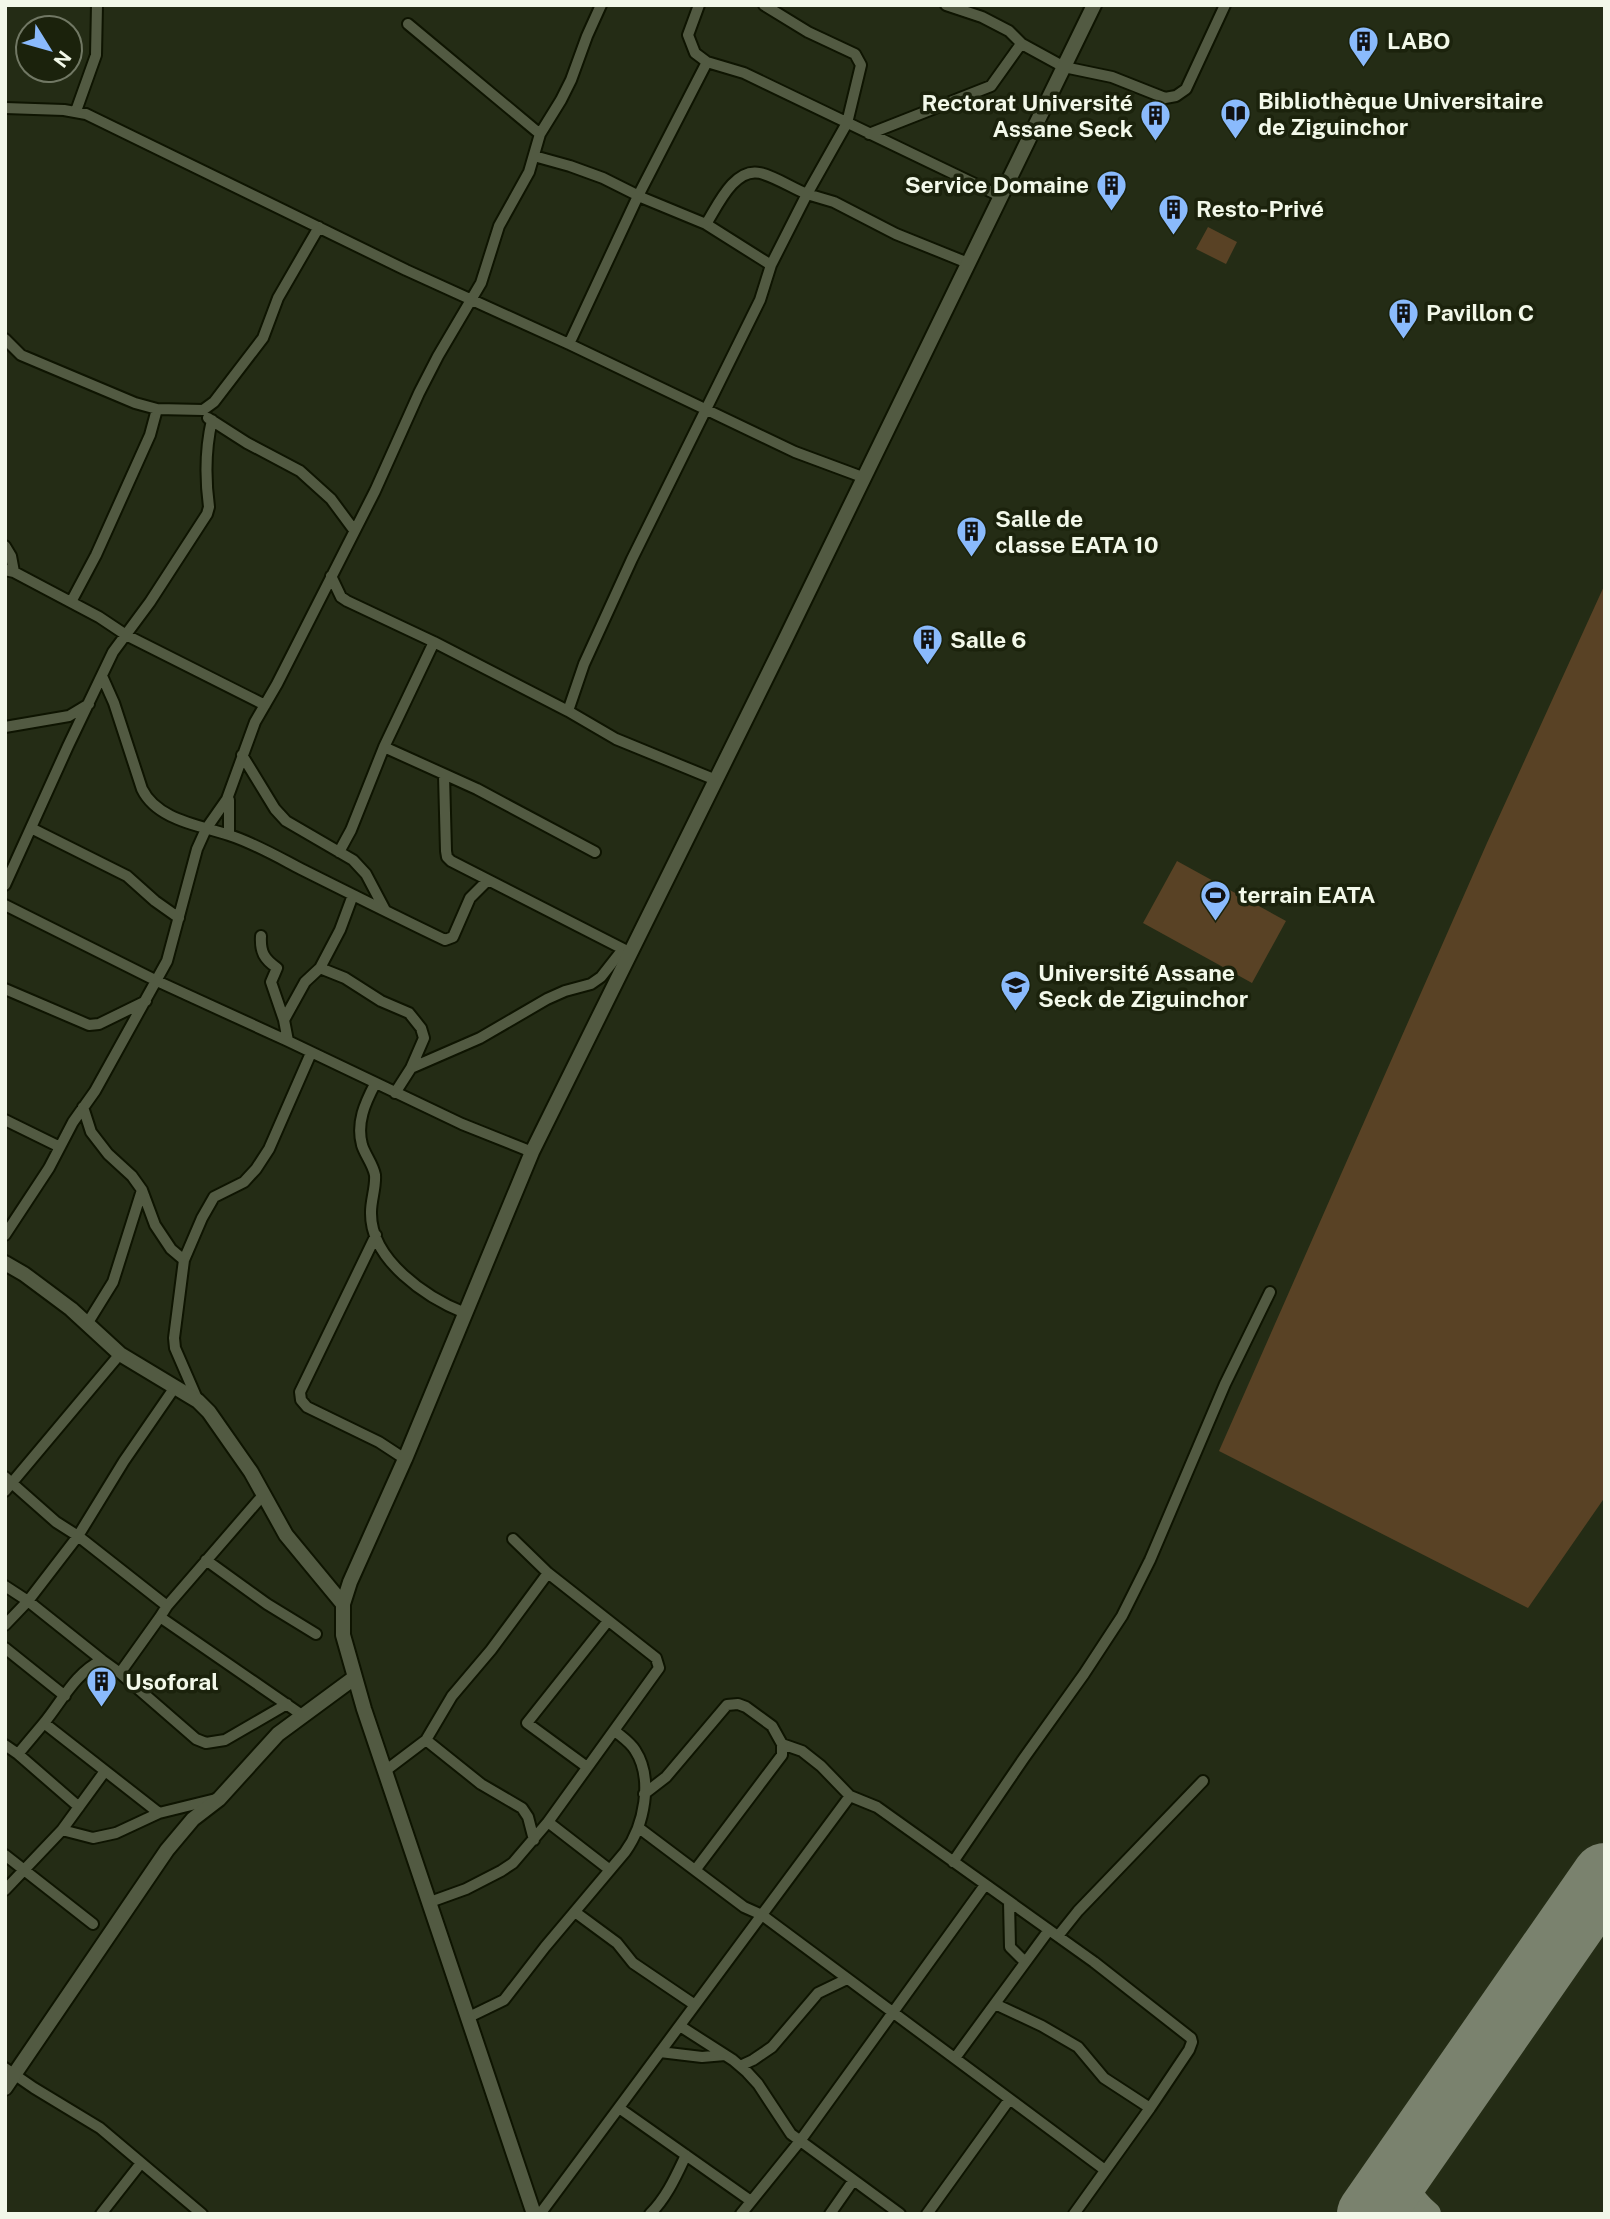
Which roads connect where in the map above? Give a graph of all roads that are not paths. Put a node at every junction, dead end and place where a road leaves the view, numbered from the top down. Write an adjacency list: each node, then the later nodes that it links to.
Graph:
1 (97, 5): 13 (street)
2 (601, 5): 15 (street)
3 (699, 5): 10 (street)
4 (764, 5): 14 (street)
5 (946, 5): 9 (street)
6 (1094, 5): 11 (street)
7 (1225, 5): 11 (street)
8 (408, 24): 15 (street)
9 (1021, 44): 11 (street); 16 (street)
10 (707, 62): 14 (street); 19 (street)
11 (1064, 67): 20 (street)
12 (5, 108): 13 (street)
13 (76, 111): 22 (street)
14 (847, 123): 16 (street); 18 (street)
15 (540, 134): 17 (street)
16 (869, 134): 20 (street)
17 (534, 156): 19 (street); 25 (street)
18 (807, 194): 21 (street); 23 (street); 24 (street)
19 (638, 195): 21 (street); 27 (street)
20 (1002, 197): 23 (street)
21 (706, 224): 24 (street)
22 (318, 227): 25 (street); 29 (street)
23 (968, 264): 32 (street)
24 (771, 265): 30 (street)
25 (472, 299): 27 (street); 33 (street)
26 (5, 339): 28 (street)
27 (569, 344): 30 (street)
28 (157, 409): 29 (street); 37 (street)
29 (197, 410): 31 (street)
30 (707, 410): 32 (street); 43 (street)
31 (212, 421): 33 (street); 38 (street)
32 (864, 478): 48 (street)
33 (354, 530): 36 (street)
34 (5, 546): 35 (street)
35 (10, 571): 37 (street)
36 (331, 576): 39 (street); 42 (street)
37 (71, 602): 38 (street)
38 (126, 635): 40 (street); 42 (street)
39 (434, 642): 43 (street); 45 (street)
40 (102, 676): 41 (street); 51 (street)
41 (89, 704): 44 (street); 50 (street)
42 (265, 705): 46 (street)
43 (568, 711): 48 (street)
44 (5, 727)
45 (384, 747): 47 (street); 53 (street)
46 (242, 755): 49 (street); 53 (street)
47 (444, 775): 54 (street); 55 (street)
48 (716, 780): 62 (street)
49 (230, 793): 51 (street); 52 (street)
50 (31, 828): 56 (street); 60 (street)
51 (206, 829): 52 (street); 60 (street)
52 (229, 835): 57 (street)
53 (339, 852): 59 (street)
54 (594, 852)
55 (488, 880): 59 (street); 62 (street)
56 (5, 885)
57 (353, 895): 59 (street); 63 (street)
58 (5, 905): 64 (street)
59 (386, 911)
60 (179, 918): 64 (street)
61 (261, 936): 67 (street)
62 (627, 951): 70 (street); 76 (street)
63 (320, 968): 67 (street); 70 (street)
64 (157, 981): 66 (street); 68 (street)
65 (5, 989): 66 (street)
66 (146, 1001): 73 (street)
67 (284, 1020): 68 (street)
68 (288, 1041): 69 (street)
69 (311, 1053): 71 (street); 80 (street)
70 (411, 1069): 72 (street)
71 (375, 1084): 72 (street); 78 (street)
72 (395, 1093): 76 (street)
73 (82, 1107): 75 (street); 77 (street)
74 (5, 1120): 75 (street)
75 (60, 1147): 79 (street)
76 (532, 1152): 83 (street)
77 (142, 1190): 80 (street); 84 (street)
78 (376, 1235): 83 (street); 88 (street)
79 (5, 1236)
80 (184, 1261): 87 (street)
81 (5, 1264): 84 (street)
82 (1270, 1292): 130 (street)
83 (465, 1313): 88 (street)
84 (87, 1324): 85 (street)
85 (120, 1354): 86 (street); 89 (street)
86 (175, 1387): 87 (street); 91 (street)
87 (198, 1401): 90 (street)
88 (405, 1459): 97 (street)
89 (8, 1483): 91 (street)
90 (264, 1494): 93 (street); 97 (street)
91 (78, 1536): 96 (street); 98 (street)
92 (513, 1539): 94 (street)
93 (206, 1560): 98 (street); 102 (street)
94 (548, 1573): 100 (street); 112 (street)
95 (5, 1586): 96 (street)
96 (28, 1601): 101 (street); 104 (street)
97 (343, 1604): 106 (street)
98 (167, 1606): 99 (street)
99 (160, 1617): 105 (street); 108 (street)
100 (608, 1621): 111 (street); 116 (street)
101 (5, 1625)
102 (316, 1634)
103 (5, 1648): 107 (street)
104 (102, 1660): 105 (street); 107 (street)
105 (120, 1672): 108 (street)
106 (354, 1678): 109 (street); 118 (street)
107 (65, 1696): 110 (street)
108 (287, 1704): 109 (street)
109 (302, 1715): 122 (street)
110 (44, 1723): 115 (street); 117 (street)
111 (615, 1731): 116 (street); 120 (street)
112 (426, 1740): 118 (street); 128 (street)
113 (782, 1744): 120 (street); 121 (street); 132 (street)
114 (5, 1745): 115 (street)
115 (18, 1754): 123 (street)
116 (587, 1767): 125 (street)
117 (105, 1771): 123 (street); 124 (street)
118 (386, 1771): 136 (street)
119 (1203, 1780): 141 (street)
120 (644, 1794): 126 (street)
121 (850, 1796): 130 (street); 139 (street)
122 (219, 1799): 124 (street); 153 (street)
123 (79, 1807): 127 (street)
124 (159, 1813): 127 (street)
125 (548, 1822): 128 (street); 131 (street)
126 (639, 1828): 131 (street); 132 (street)
127 (62, 1830): 133 (street)
128 (534, 1839): 136 (street)
129 (5, 1856): 133 (street)
130 (953, 1862): 134 (street)
131 (610, 1870): 138 (street)
132 (696, 1870): 139 (street)
133 (25, 1871): 135 (street); 140 (street)
134 (985, 1885): 137 (street); 146 (street)
135 (5, 1890)
136 (430, 1902): 147 (street)
137 (1009, 1902): 141 (street); 142 (street)
138 (575, 1912): 145 (street); 147 (street)
139 (762, 1915): 143 (street); 145 (street)
140 (93, 1924)
141 (1053, 1933): 142 (street); 157 (street)
142 (1025, 1962): 144 (street)
143 (847, 1979): 146 (street); 152 (street)
144 (995, 2004): 151 (street); 157 (street)
145 (695, 2006): 148 (street)
146 (891, 2012): 151 (street); 158 (street)
147 (469, 2017): 166 (street)
148 (680, 2026): 149 (street); 150 (street)
149 (660, 2052): 150 (street); 156 (street)
150 (725, 2055): 152 (street)
151 (955, 2058): 155 (street)
152 (740, 2066): 158 (street)
153 (10, 2072): 154 (street); 160 (street)
154 (5, 2088)
155 (1009, 2100): 161 (street); 172 (street)
156 (619, 2108): 159 (street); 167 (street)
157 (1150, 2108): 161 (street)
158 (800, 2141): 162 (street); 163 (street)
159 (686, 2155): 163 (street); 168 (street)
160 (141, 2163): 164 (street); 165 (street)
161 (1105, 2170): 173 (street)
162 (853, 2181): 170 (street); 171 (street)
163 (751, 2201): 169 (street)
164 (101, 2214)
165 (202, 2214)
166 (534, 2214)
167 (540, 2214)
168 (650, 2214)
169 (741, 2214)
170 (830, 2214)
171 (900, 2214)
172 (927, 2214)
173 (1074, 2214)

